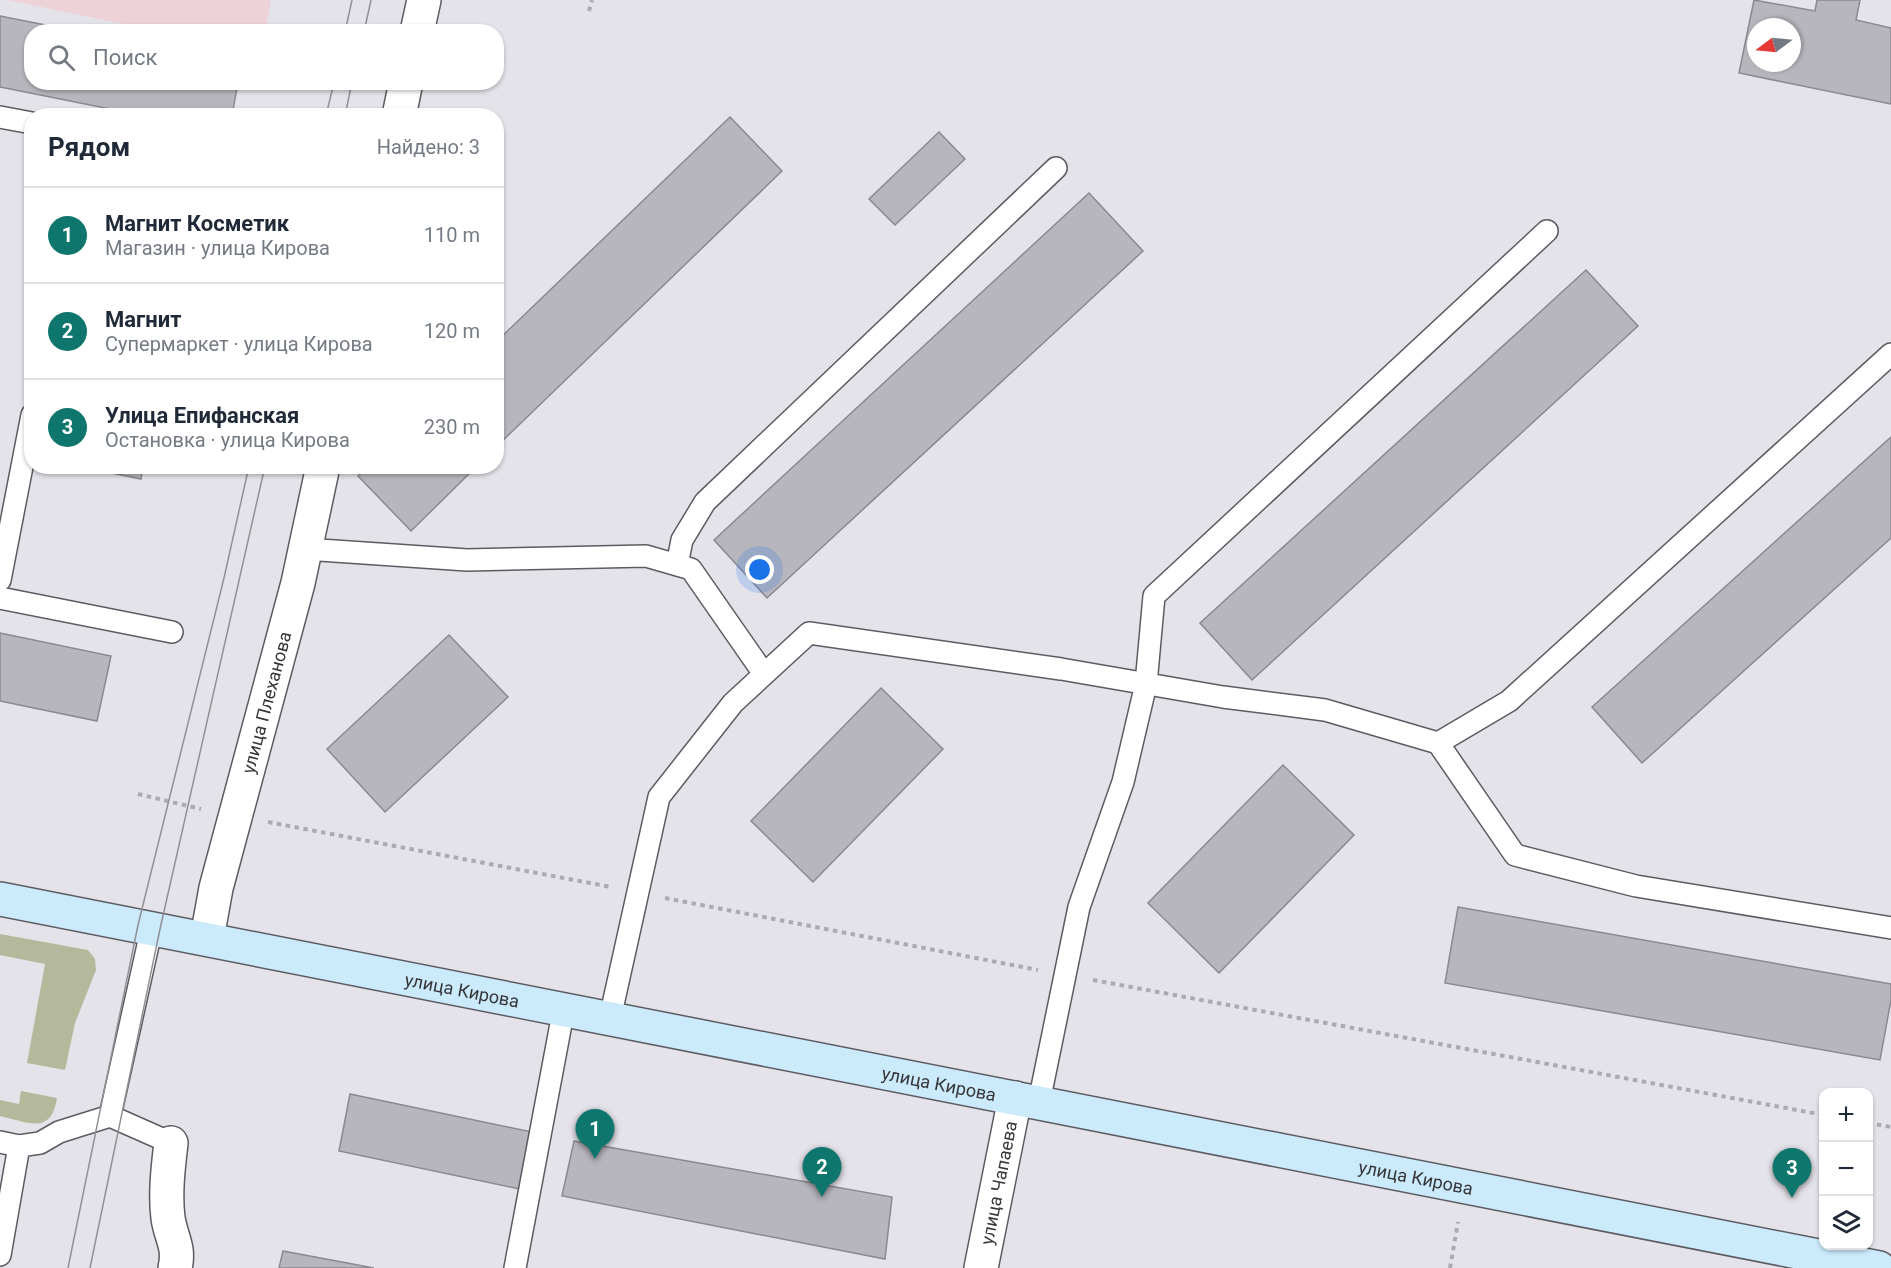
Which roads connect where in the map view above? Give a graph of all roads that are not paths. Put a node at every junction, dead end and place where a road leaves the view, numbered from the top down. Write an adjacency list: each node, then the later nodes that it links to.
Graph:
1 (424, 0): 2 (street)
2 (419, 24)
3 (404, 90): 4 (street)
4 (401, 108)
5 (0, 117): 6 (lane)
6 (24, 122)
7 (1056, 168): 13 (lane)
8 (1547, 231): 18 (lane)
9 (1891, 354): 19 (lane)
10 (24, 456): 14 (lane)
11 (321, 474): 12 (street, улица Плеханова)
12 (305, 549): 13 (lane); 23 (street, улица Плеханова)
13 (677, 565): 17 (lane)
14 (0, 580)
15 (0, 598): 16 (lane)
16 (172, 632)
17 (764, 674): 18 (lane); 25 (lane)
18 (1146, 684): 19 (lane); 26 (lane)
19 (1438, 743): 22 (lane)
20 (0, 899): 21 (main road, улица Кирова)
21 (152, 927): 23 (main road, улица Кирова); 27 (lane)
22 (1891, 928)
23 (207, 938): 24 (main road, улица Кирова)
24 (564, 1008): 25 (main road, улица Кирова); 32 (lane)
25 (610, 1018): 26 (main road, улица Кирова)
26 (1027, 1100): 33 (street, улица Чапаева); 34 (main road, улица Кирова)
27 (110, 1116): 28 (lane); 29 (lane)
28 (171, 1143): 31 (street)
29 (10, 1144): 30 (lane)
30 (0, 1255)
31 (175, 1268)
32 (515, 1268)
33 (981, 1268)
34 (1879, 1268)

